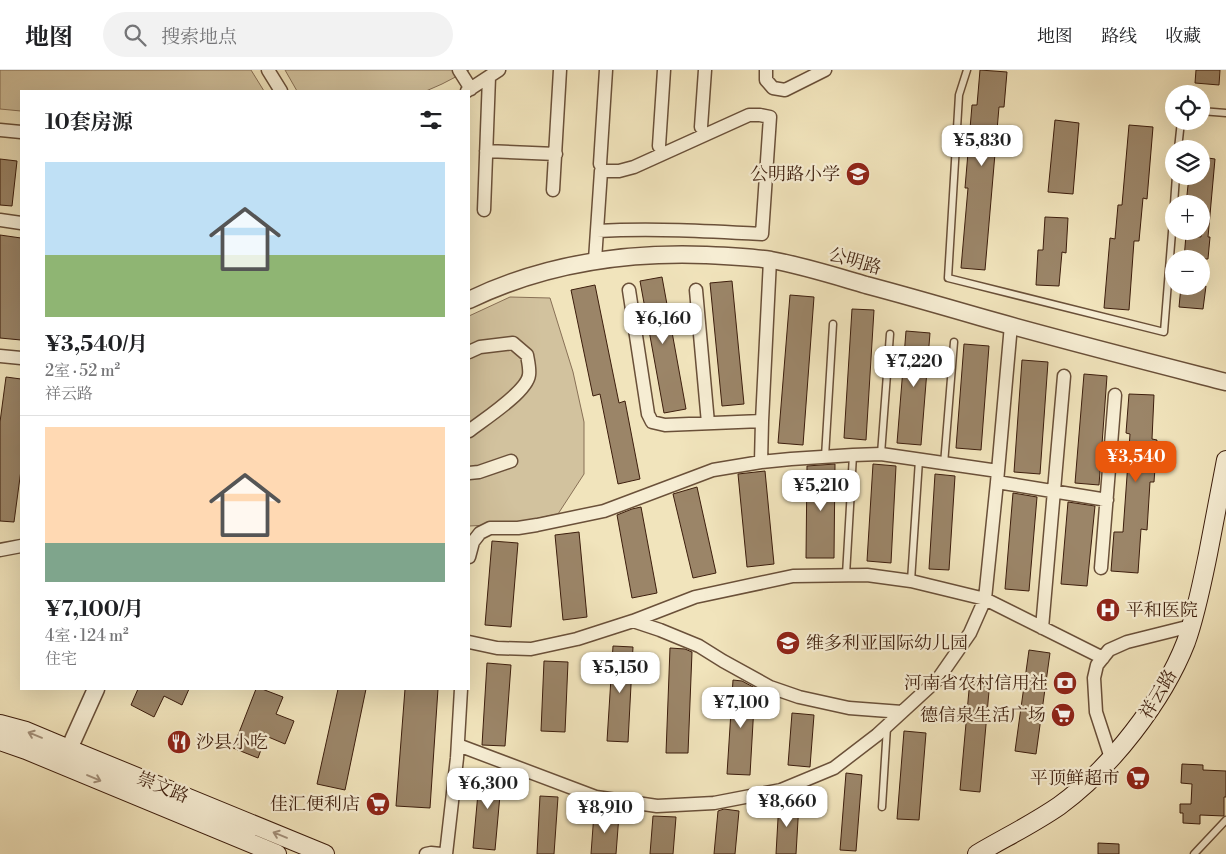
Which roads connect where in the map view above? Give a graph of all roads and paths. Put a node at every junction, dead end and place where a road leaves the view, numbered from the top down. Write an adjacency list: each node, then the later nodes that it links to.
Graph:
1 (268, 70): 11 (street)
2 (459, 70): 12 (street)
3 (560, 70): 20 (street)
4 (606, 70): 21 (street)
5 (664, 70): 18 (street)
6 (705, 70): 15 (street)
7 (766, 70): 9 (street)
8 (967, 70): 27 (lane)
9 (822, 71)
10 (494, 73): 12 (street); 19 (street)
11 (280, 90)
12 (469, 90)
13 (1210, 112): 14 (lane)
14 (1226, 113)
15 (701, 127)
16 (0, 130): 17 (street)
17 (20, 132)
18 (659, 146)
19 (486, 151): 20 (street); 23 (street)
20 (556, 154): 22 (street)
21 (600, 164)
22 (554, 190)
23 (484, 210)
24 (0, 220): 25 (street)
25 (20, 223)
26 (597, 231): 26 (street); 28 (street)
27 (1171, 240)
28 (595, 260): 29 (street, 公明路); 32 (street, 公明路)
29 (770, 260): 34 (street, 公明路); 43 (street)
30 (629, 290): 44 (street)
31 (696, 290): 44 (street)
32 (470, 300)
33 (833, 324): 48 (lane)
34 (1011, 325): 41 (street, 公明路); 55 (street)
35 (890, 334): 46 (lane)
36 (954, 342): 53 (lane)
37 (470, 352): 45 (street)
38 (0, 356): 39 (street)
39 (20, 358)
40 (1064, 376): 56 (street)
41 (1226, 382)
42 (1116, 395): 57 (street)
43 (762, 421): 44 (street); 52 (street)
44 (708, 423)
45 (470, 430)
46 (880, 454): 47 (street); 50 (street)
47 (852, 455): 48 (street); 62 (lane)
48 (825, 457): 52 (street)
49 (511, 460): 54 (street)
50 (919, 460): 53 (street); 63 (lane)
51 (1226, 460): 66 (main road, 祥云路)
52 (761, 462): 60 (street)
53 (944, 464): 55 (street)
54 (470, 473)
55 (997, 477): 56 (street); 64 (street)
56 (1054, 491): 57 (street); 67 (street)
57 (1107, 500): 61 (street)
58 (20, 546): 59 (street)
59 (0, 550)
60 (470, 553)
61 (1101, 568)
62 (846, 575): 63 (street); 65 (street)
63 (911, 581): 64 (street)
64 (985, 599): 67 (street); 72 (street)
65 (632, 621): 68 (street); 72 (street)
66 (1191, 626): 69 (street); 78 (main road, 祥云路)
67 (1042, 628): 69 (street)
68 (470, 642)
69 (1103, 658): 78 (street)
70 (96, 690): 77 (street)
71 (461, 690): 76 (street)
72 (902, 712): 74 (street)
73 (0, 724): 77 (main road, 崇文路, one-way to 73)
74 (887, 725): 76 (street); 80 (lane)
75 (0, 741): 79 (main road, 崇文路)
76 (458, 745): 86 (street)
77 (69, 749): 79 (street); 83 (main road, 崇文路, one-way to 77)
78 (1111, 758): 87 (main road, 祥云路)
79 (62, 765): 82 (main road, 崇文路, one-way to 82)
80 (882, 807)
81 (1226, 820): 88 (lane)
82 (277, 854)
83 (325, 854)
84 (426, 854): 85 (street)
85 (441, 854)
86 (446, 854)
87 (977, 854)
88 (1194, 854)

